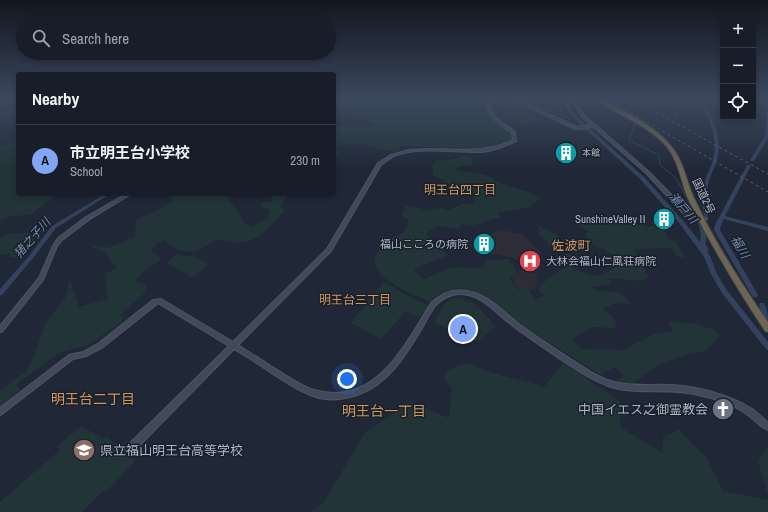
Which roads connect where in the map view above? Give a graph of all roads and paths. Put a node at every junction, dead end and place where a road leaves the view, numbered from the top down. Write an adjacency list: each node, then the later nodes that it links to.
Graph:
1 (501, 122): 11 (street)
2 (563, 122): 5 (street)
3 (589, 122): 5 (street)
4 (637, 122): 7 (highway, 国道2号)
5 (593, 126): 7 (street)
6 (126, 196): 10 (street)
7 (703, 218): 8 (highway, 国道2号); 9 (highway, 国道2号)
8 (768, 323)
9 (768, 329)
10 (0, 330)
11 (233, 346): 12 (street); 13 (street); 14 (street)
12 (0, 412)
13 (768, 427)
14 (129, 450)

